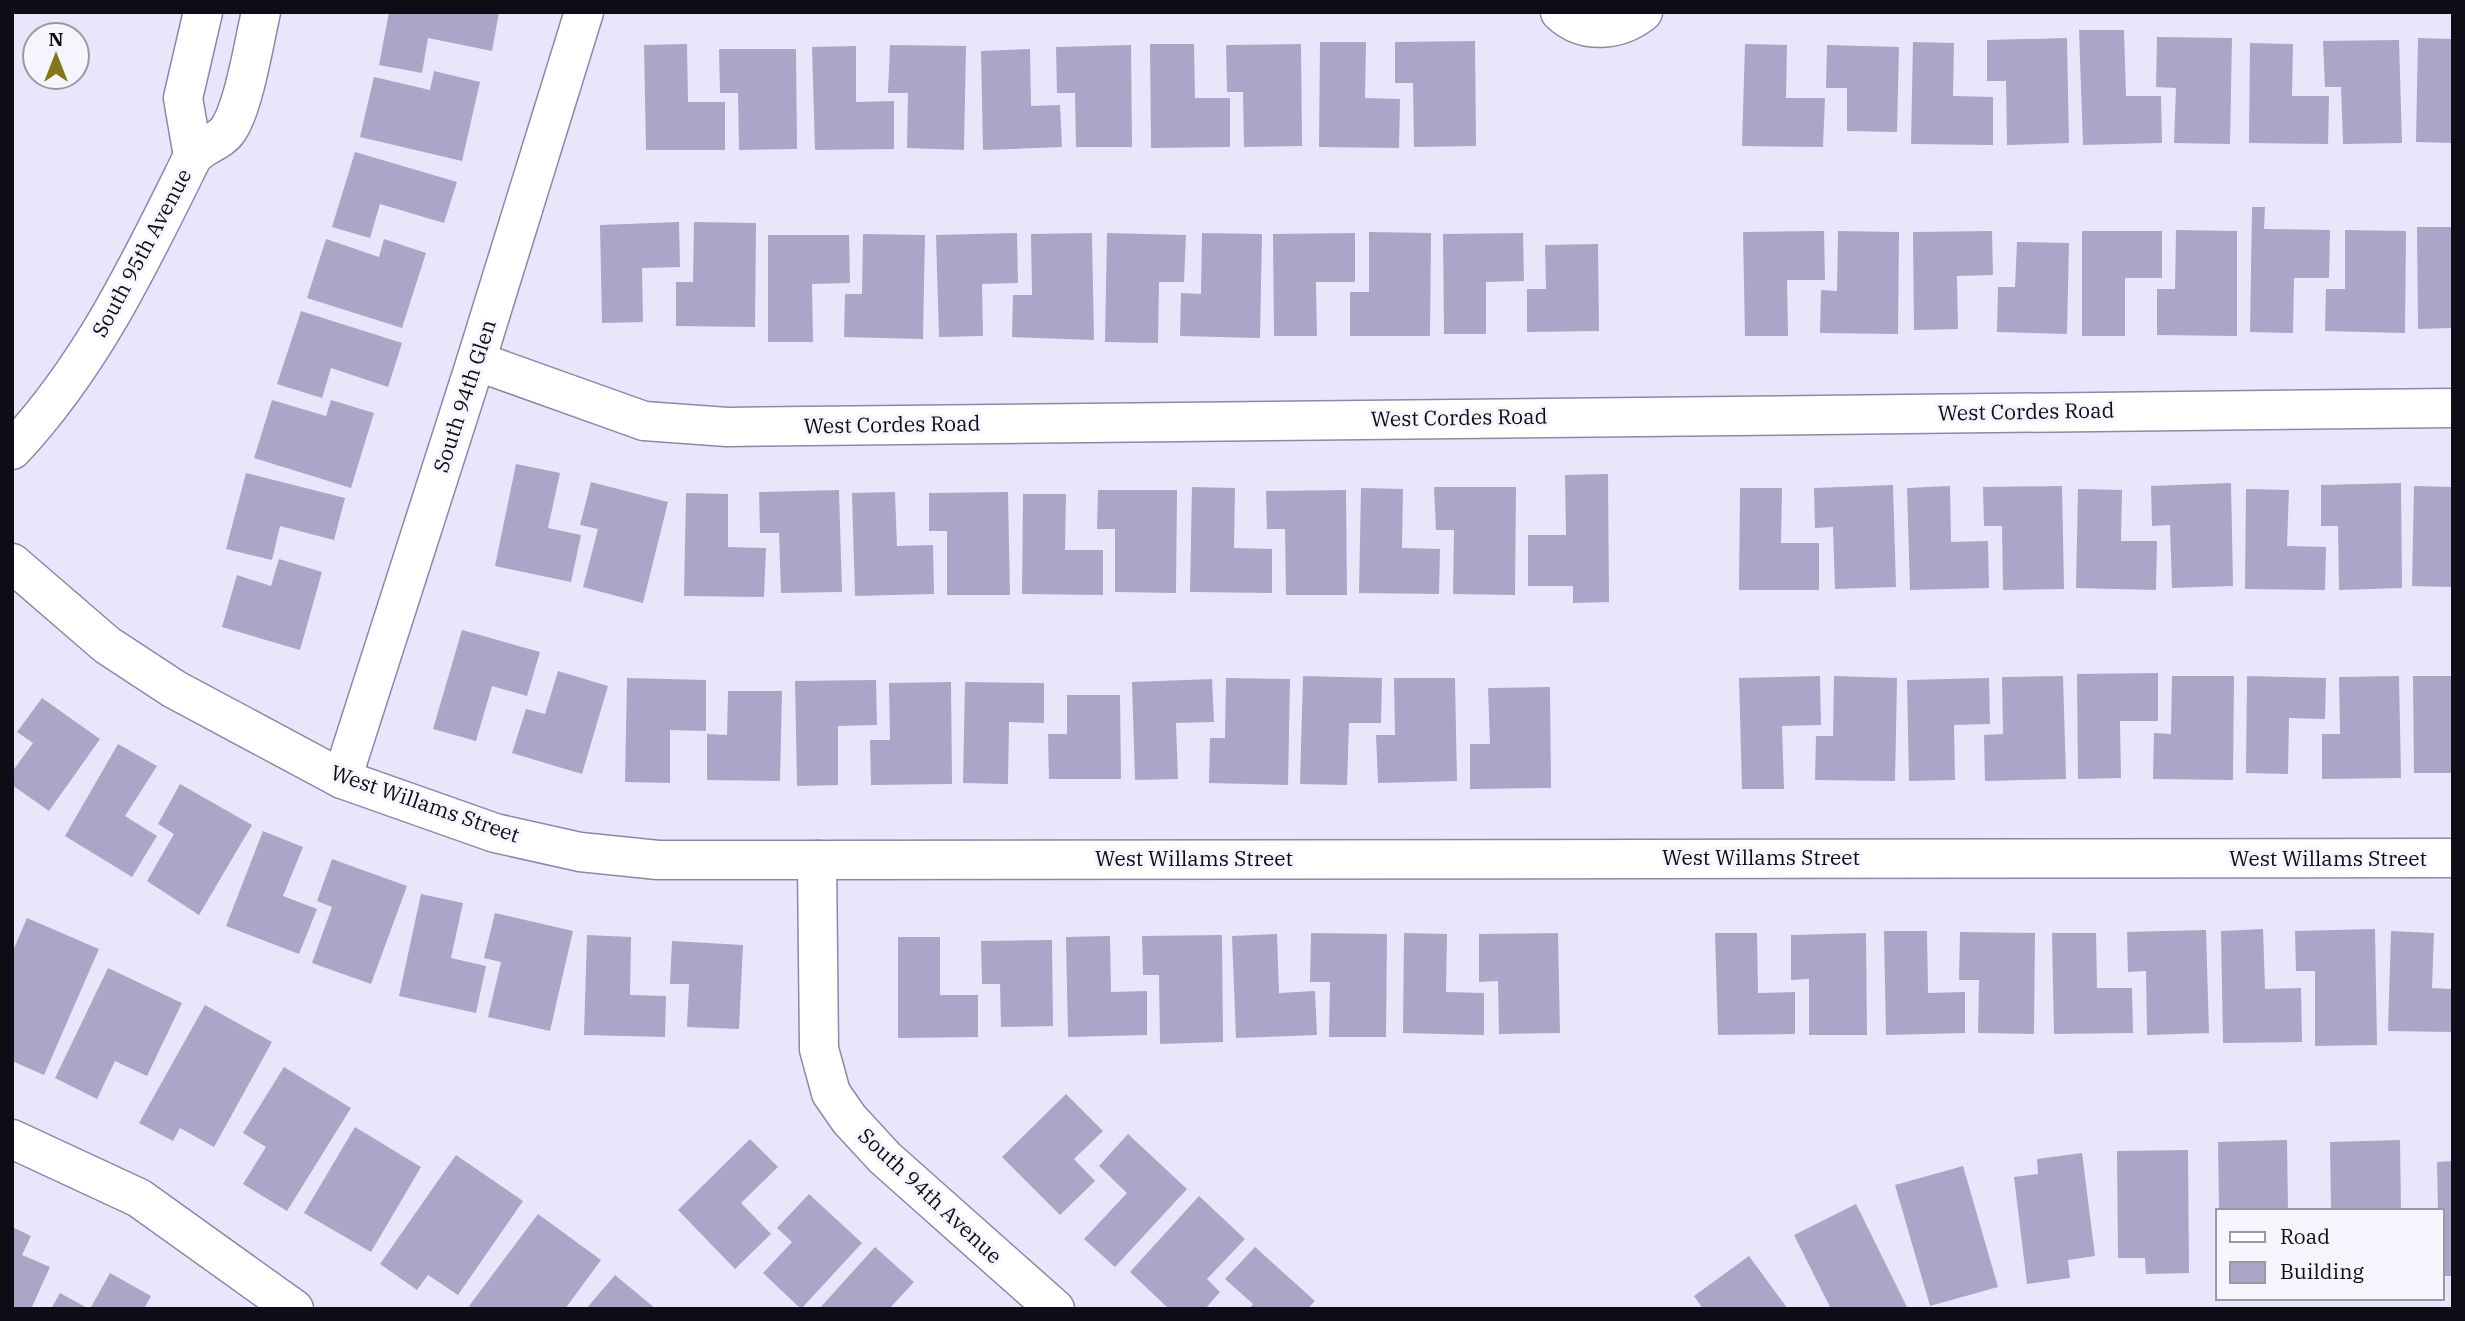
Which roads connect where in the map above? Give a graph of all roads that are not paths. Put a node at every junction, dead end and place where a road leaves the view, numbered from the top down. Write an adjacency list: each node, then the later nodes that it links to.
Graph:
1 (203, 12): 6 (street, South 95th Avenue)
2 (261, 12): 6 (street, South 95th Avenue)
3 (584, 12): 7 (street, South 94th Glen)
4 (1560, 12): 5 (street)
5 (1643, 12)
6 (193, 156): 9 (street, South 95th Avenue)
7 (476, 362): 8 (street, West Cordes Road); 11 (street, South 94th Glen)
8 (2453, 408)
9 (12, 450)
10 (12, 563): 11 (street, West Willams Street)
11 (342, 779): 13 (street, West Willams Street)
12 (2453, 858): 13 (street, West Willams Street)
13 (817, 860): 16 (street, South 94th Avenue)
14 (12, 1139): 15 (street)
15 (294, 1309)
16 (1055, 1309)

